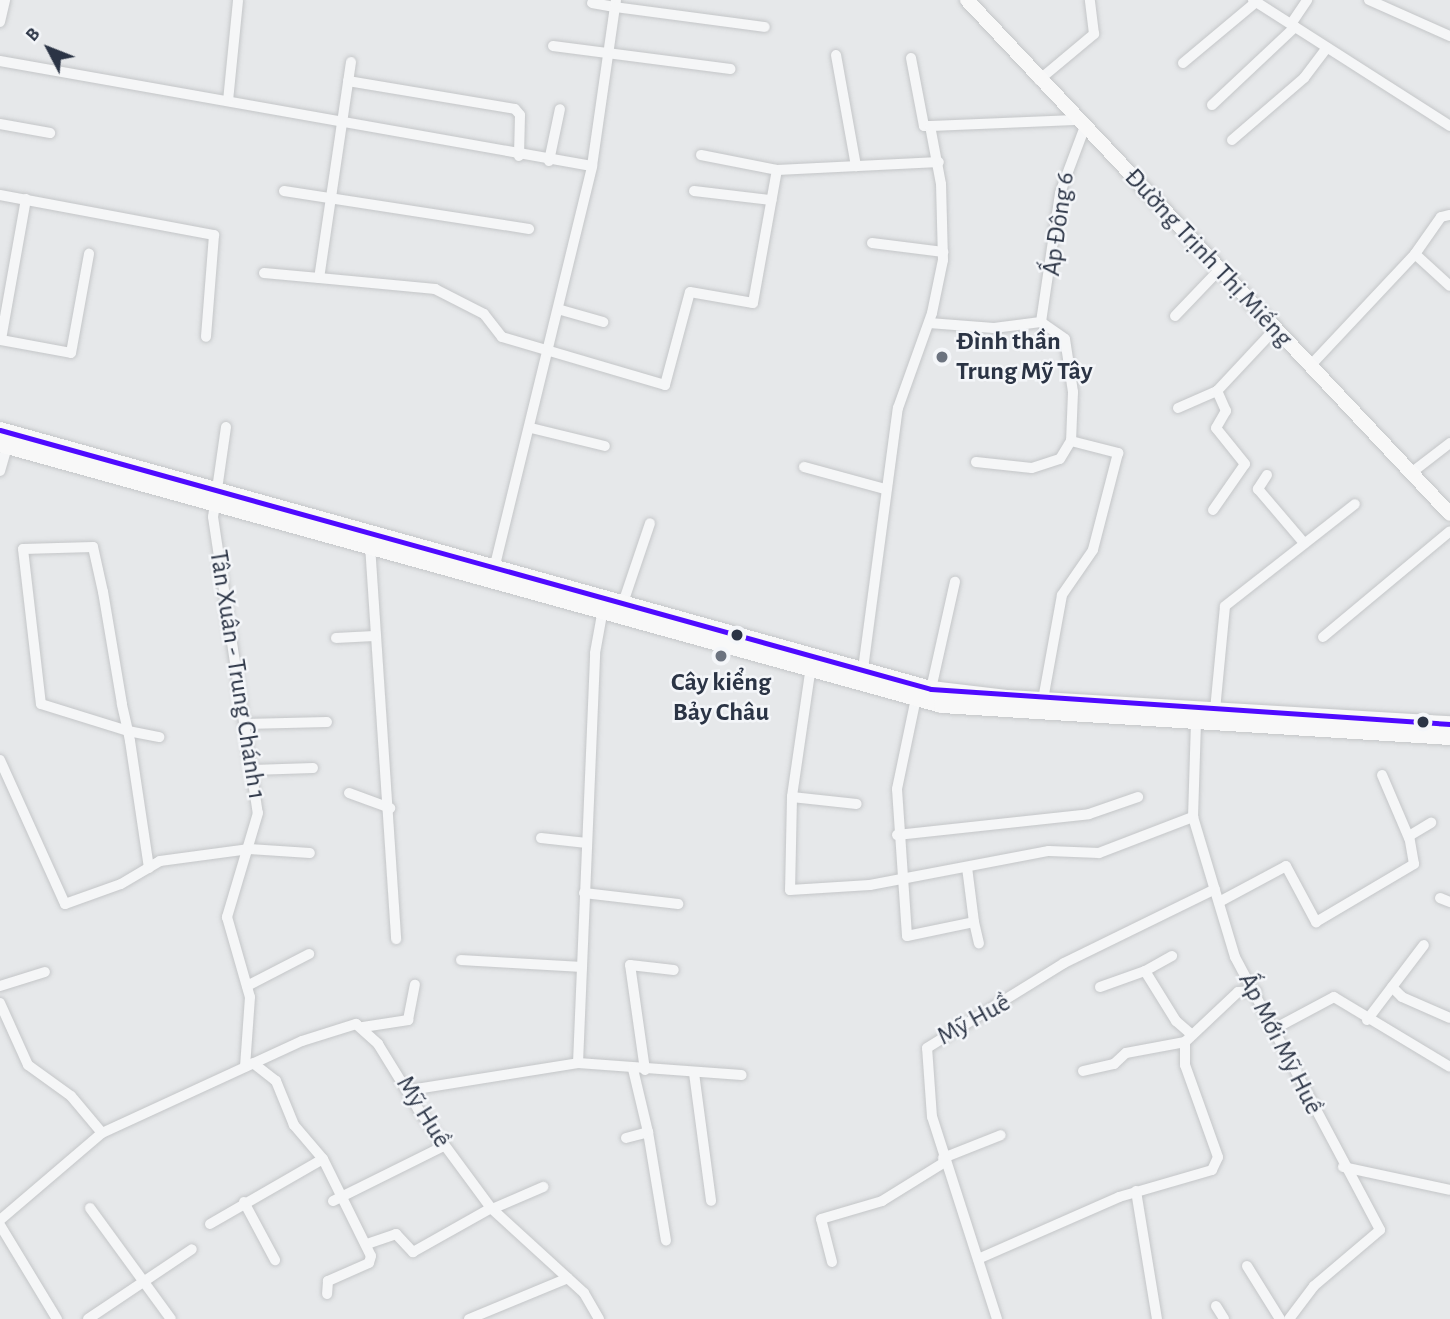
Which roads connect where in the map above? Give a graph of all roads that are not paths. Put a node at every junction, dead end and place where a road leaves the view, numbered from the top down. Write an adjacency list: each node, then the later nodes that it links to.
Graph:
1 (5, 0): 10 (street)
2 (238, 0): 25 (street)
3 (967, 0): 23 (main road, Đường Trịnh Thị Miếng)
4 (1090, 0): 23 (street)
5 (1307, 0): 11 (street)
6 (1369, 0): 13 (street)
7 (1254, 1): 11 (street); 21 (street)
8 (592, 4): 9 (street)
9 (616, 4): 12 (street); 16 (street)
10 (0, 22)
11 (1293, 26): 15 (street); 26 (street)
12 (765, 27)
13 (1450, 36)
14 (553, 46): 16 (street)
15 (1327, 48): 32 (street); 34 (street)
16 (609, 53): 22 (street); 39 (street)
17 (836, 55): 40 (street)
18 (911, 58): 31 (street)
19 (0, 61): 25 (street)
20 (351, 62): 24 (street)
21 (1183, 63)
22 (731, 69)
23 (1039, 80): 30 (main road, Đường Trịnh Thị Miếng)
24 (348, 81): 28 (street); 36 (street)
25 (228, 101): 28 (street)
26 (1212, 105)
27 (560, 109): 37 (street)
28 (340, 122): 36 (street); 45 (street)
29 (0, 124): 33 (street)
30 (1080, 125): 31 (street); 54 (main road, Đường Trịnh Thị Miếng); 61 (street, Ấp Đông 6)
31 (930, 126): 38 (street)
32 (1450, 126)
33 (50, 133)
34 (1232, 140)
35 (701, 155): 41 (street)
36 (520, 156): 37 (street)
37 (549, 161): 39 (street)
38 (939, 162): 40 (street); 51 (street)
39 (592, 166): 58 (street)
40 (856, 166): 41 (street)
41 (777, 170): 47 (street)
42 (284, 191): 45 (street)
43 (694, 191): 47 (street)
44 (0, 195): 46 (street)
45 (330, 197): 49 (street); 56 (street)
46 (26, 199): 52 (street); 64 (street)
47 (771, 200): 65 (street)
48 (1450, 215): 53 (street)
49 (529, 229)
50 (872, 243): 51 (street)
51 (943, 252): 62 (street)
52 (89, 254)
53 (1415, 254): 57 (street); 66 (street)
54 (1220, 269): 59 (street); 63 (main road, Đường Trịnh Thị Miếng)
55 (264, 273): 56 (street)
56 (319, 278): 65 (street)
57 (1450, 286)
58 (561, 310): 60 (street); 65 (street)
59 (1175, 316)
60 (603, 322)
61 (1041, 322): 62 (street); 72 (street)
62 (929, 323): 83 (street)
63 (1275, 329): 66 (main road, Đường Trịnh Thị Miếng); 67 (street)
64 (206, 337)
65 (550, 353): 70 (street)
66 (1310, 366): 81 (main road, Đường Trịnh Thị Miếng)
67 (1217, 391): 68 (street); 86 (street)
68 (1178, 408)
69 (226, 427): 84 (street, Tân Xuân - Trung Chánh 1)
70 (531, 428): 76 (street); 92 (street)
71 (0, 430): 84 (main road)
72 (1070, 442): 77 (street); 78 (street)
73 (1122, 442): 77 (street)
74 (1450, 443): 81 (street)
75 (4, 445): 80 (street); 84 (main road)
76 (605, 446)
77 (1118, 453): 103 (street)
78 (976, 462)
79 (804, 467): 83 (street)
80 (0, 471)
81 (1410, 472): 87 (main road, Đường Trịnh Thị Miếng)
82 (1267, 475): 90 (street)
83 (885, 489): 100 (street)
84 (216, 495): 91 (main road); 92 (main road); 107 (street, Tân Xuân - Trung Chánh 1)
85 (1355, 504): 90 (street)
86 (1213, 510)
87 (1450, 514)
88 (650, 523): 94 (street)
89 (1450, 531): 97 (street)
90 (1304, 543): 104 (street)
91 (370, 545): 95 (main road); 96 (street)
92 (495, 565): 94 (main road)
93 (955, 582): 101 (street)
94 (624, 600): 99 (main road)
95 (603, 609): 99 (main road); 126 (street)
96 (374, 636): 98 (street); 120 (street)
97 (1323, 637)
98 (336, 638)
99 (812, 661): 100 (main road); 117 (street)
100 (862, 676): 101 (main road); 102 (main road)
101 (931, 689): 103 (main road)
102 (916, 698): 106 (main road); 123 (street)
103 (1043, 700): 104 (main road)
104 (1215, 710): 108 (main road)
105 (327, 722): 107 (street)
106 (1196, 722): 111 (main road); 121 (street, Ấp Mới Mỹ Huề)
107 (245, 724): 114 (street, Tân Xuân - Trung Chánh 1)
108 (1450, 724)
109 (128, 731): 109 (street); 110 (street); 129 (street)
110 (159, 737)
111 (1450, 737)
112 (0, 760): 129 (street)
113 (313, 768): 114 (street)
114 (252, 771): 127 (street, Tân Xuân - Trung Chánh 1)
115 (1382, 775): 125 (street)
116 (349, 793): 120 (street)
117 (792, 797): 119 (street); 131 (street)
118 (1138, 797): 123 (street)
119 (857, 804)
120 (390, 808): 137 (street)
121 (1193, 817): 130 (street); 132 (street, Ấp Mới Mỹ Huề)
122 (1432, 823): 125 (street)
123 (897, 835): 131 (street)
124 (541, 838): 126 (street)
125 (1409, 838): 134 (street)
126 (587, 843): 133 (street)
127 (249, 849): 128 (street); 129 (street); 149 (street, Tân Xuân - Trung Chánh 1)
128 (310, 853)
129 (149, 867)
130 (967, 867): 131 (street); 136 (street)
131 (900, 879): 136 (street)
132 (1215, 889): 134 (street, Ấp Mới Mỹ Huề); 174 (street, Mỹ Huề)
133 (584, 893): 135 (street); 143 (street)
134 (1219, 902): 152 (street, Ấp Mới Mỹ Huề)
135 (678, 904)
136 (974, 922): 138 (street)
137 (396, 939)
138 (979, 943)
139 (1424, 946): 151 (street)
140 (309, 954): 149 (street)
141 (1172, 956): 145 (street)
142 (461, 960): 143 (street)
143 (582, 967): 159 (street)
144 (674, 970): 163 (street)
145 (1145, 971): 150 (street); 158 (street)
146 (45, 972): 148 (street)
147 (415, 985): 156 (street)
148 (0, 986)
149 (247, 986): 160 (street, Tân Xuân - Trung Chánh 1)
150 (1100, 987)
151 (1392, 987): 154 (street); 155 (street)
152 (1256, 991): 157 (street, Ấp Mới Mỹ Huề); 158 (street)
153 (0, 1003): 169 (street)
154 (1450, 1018)
155 (1367, 1020): 157 (street); 161 (street)
156 (363, 1027): 160 (street); 167 (street, Mỹ Huề)
157 (1274, 1028): 175 (street, Ấp Mới Mỹ Huề)
158 (1188, 1037): 164 (street); 178 (street)
159 (578, 1063): 162 (street); 167 (street)
160 (249, 1065): 169 (street); 173 (street)
161 (1450, 1067)
162 (633, 1069): 163 (street); 168 (street)
163 (645, 1070): 165 (street)
164 (1083, 1070)
165 (694, 1073): 166 (street); 180 (street)
166 (742, 1075)
167 (410, 1090): 172 (street, Mỹ Huề)
168 (648, 1132): 171 (street); 187 (street)
169 (102, 1133): 184 (street)
170 (1002, 1135): 174 (street)
171 (626, 1138)
172 (444, 1146): 179 (street); 183 (street, Mỹ Huề)
173 (323, 1159): 179 (street); 181 (street)
174 (944, 1160): 190 (street, Mỹ Huề); 192 (street)
175 (1343, 1167): 177 (street); 207 (street, Ấp Mới Mỹ Huề)
176 (543, 1187): 183 (street)
177 (1450, 1190)
178 (1136, 1191): 190 (street); 204 (street)
179 (338, 1198): 188 (street)
180 (711, 1201)
181 (244, 1202): 185 (street); 191 (street)
182 (90, 1208): 195 (street)
183 (492, 1208): 188 (street); 194 (street, Mỹ Huề)
184 (0, 1220)
185 (209, 1224)
186 (0, 1225): 198 (street)
187 (666, 1241)
188 (366, 1244): 196 (street)
189 (192, 1249): 195 (street)
190 (978, 1259): 203 (street, Mỹ Huề)
191 (275, 1260)
192 (832, 1262)
193 (1247, 1266): 206 (street)
194 (568, 1278): 201 (street); 202 (street, Mỹ Huề)
195 (145, 1282): 199 (street); 200 (street)
196 (327, 1294)
197 (1216, 1306): 205 (street)
198 (57, 1319)
199 (88, 1319)
200 (172, 1319)
201 (469, 1319)
202 (599, 1319)
203 (997, 1319)
204 (1157, 1319)
205 (1224, 1319)
206 (1280, 1319)
207 (1289, 1319)

